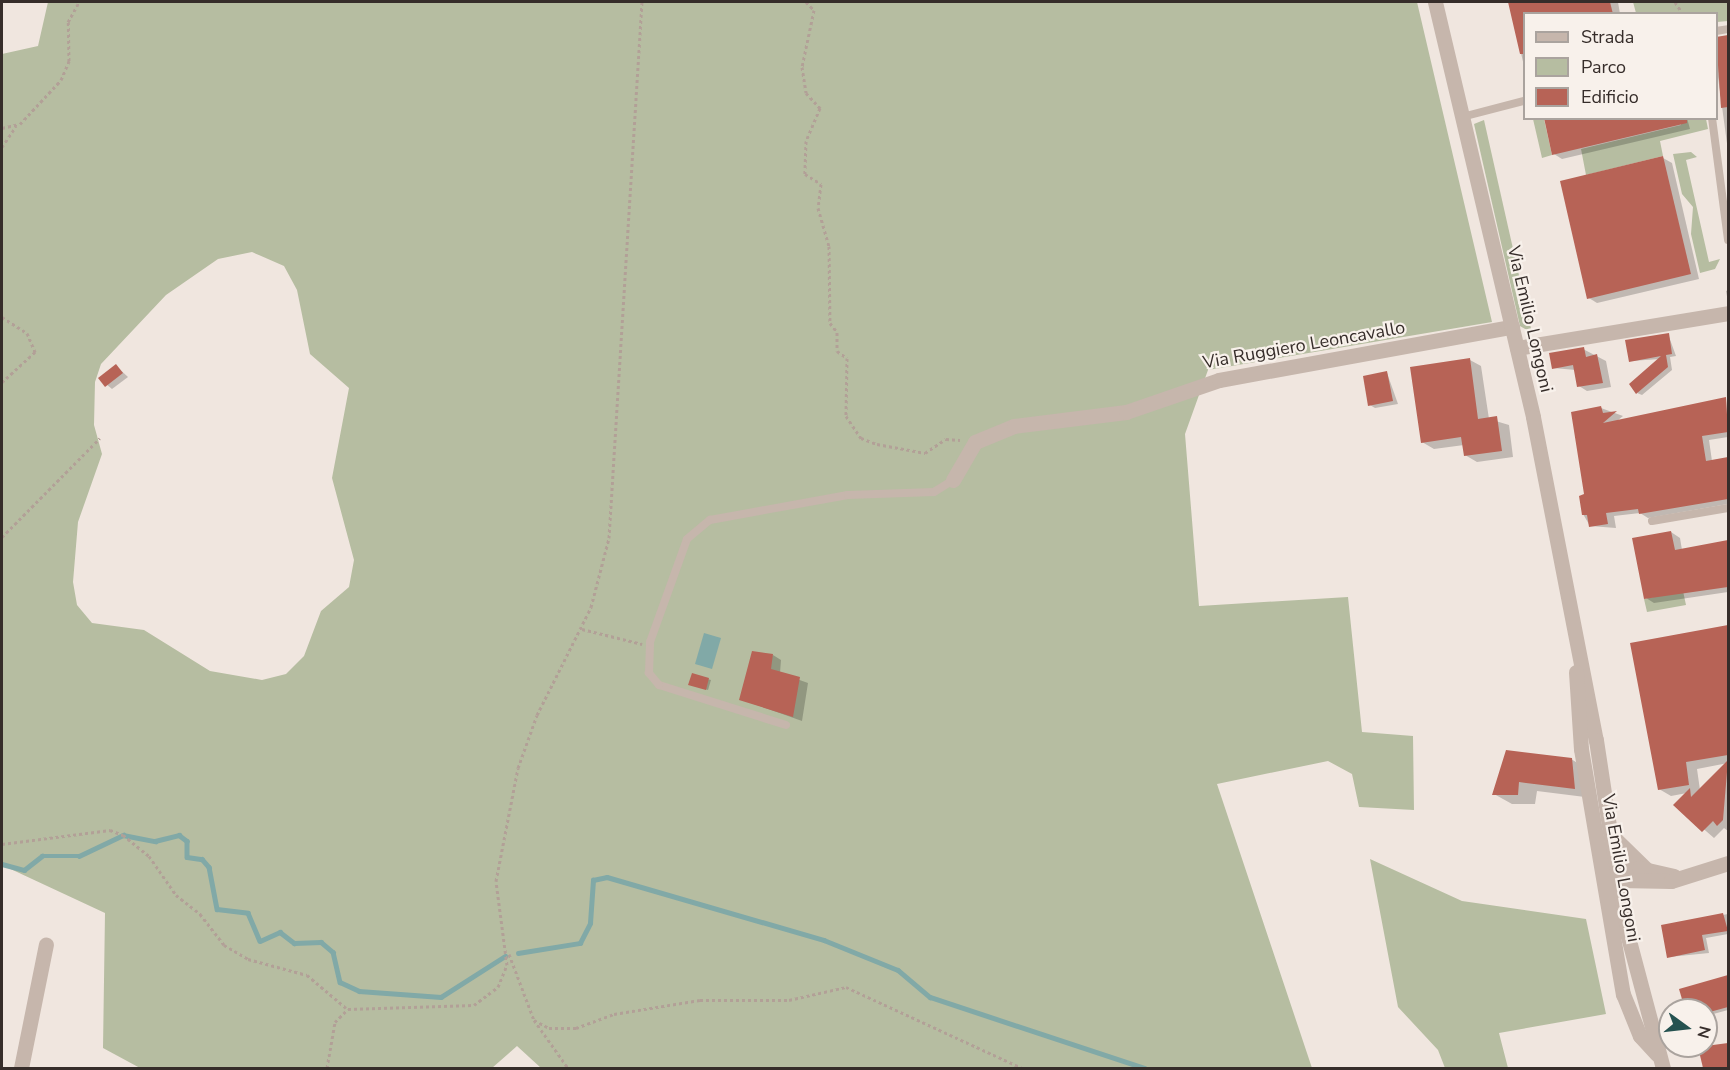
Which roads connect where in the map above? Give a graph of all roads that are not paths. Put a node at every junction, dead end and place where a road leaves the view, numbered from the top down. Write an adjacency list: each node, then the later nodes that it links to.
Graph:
1 (1435, 2): 3 (street, Via Emilio Longoni)
2 (1523, 101): 3 (lane)
3 (1462, 117): 8 (street, Via Emilio Longoni)
4 (1712, 120): 5 (lane)
5 (1727, 220): 6 (lane)
6 (1728, 240)
7 (1727, 316): 9 (street)
8 (1512, 327): 9 (street, Via Emilio Longoni); 10 (street, Via Ruggiero Leoncavallo)
9 (1517, 348): 13 (street, Via Emilio Longoni)
10 (953, 480): 14 (lane)
11 (1728, 508): 12 (lane)
12 (1652, 522)
13 (1576, 648): 15 (street, Via Emilio Longoni); 16 (street, Via Emilio Longoni)
14 (786, 725)
15 (1581, 749): 18 (street, Via Emilio Longoni); 22 (street, Via Emilio Longoni)
16 (1611, 834): 18 (street, Via Emilio Longoni); 19 (street)
17 (1728, 863): 19 (street)
18 (1617, 877): 19 (street); 20 (street, Via Emilio Longoni); 22 (street, Via Emilio Longoni)
19 (1649, 877): 20 (street)
20 (1623, 918): 23 (street, Via Emilio Longoni)
21 (46, 944): 24 (street)
22 (1623, 994): 23 (street, Via Emilio Longoni)
23 (1660, 1061)
24 (21, 1068)

